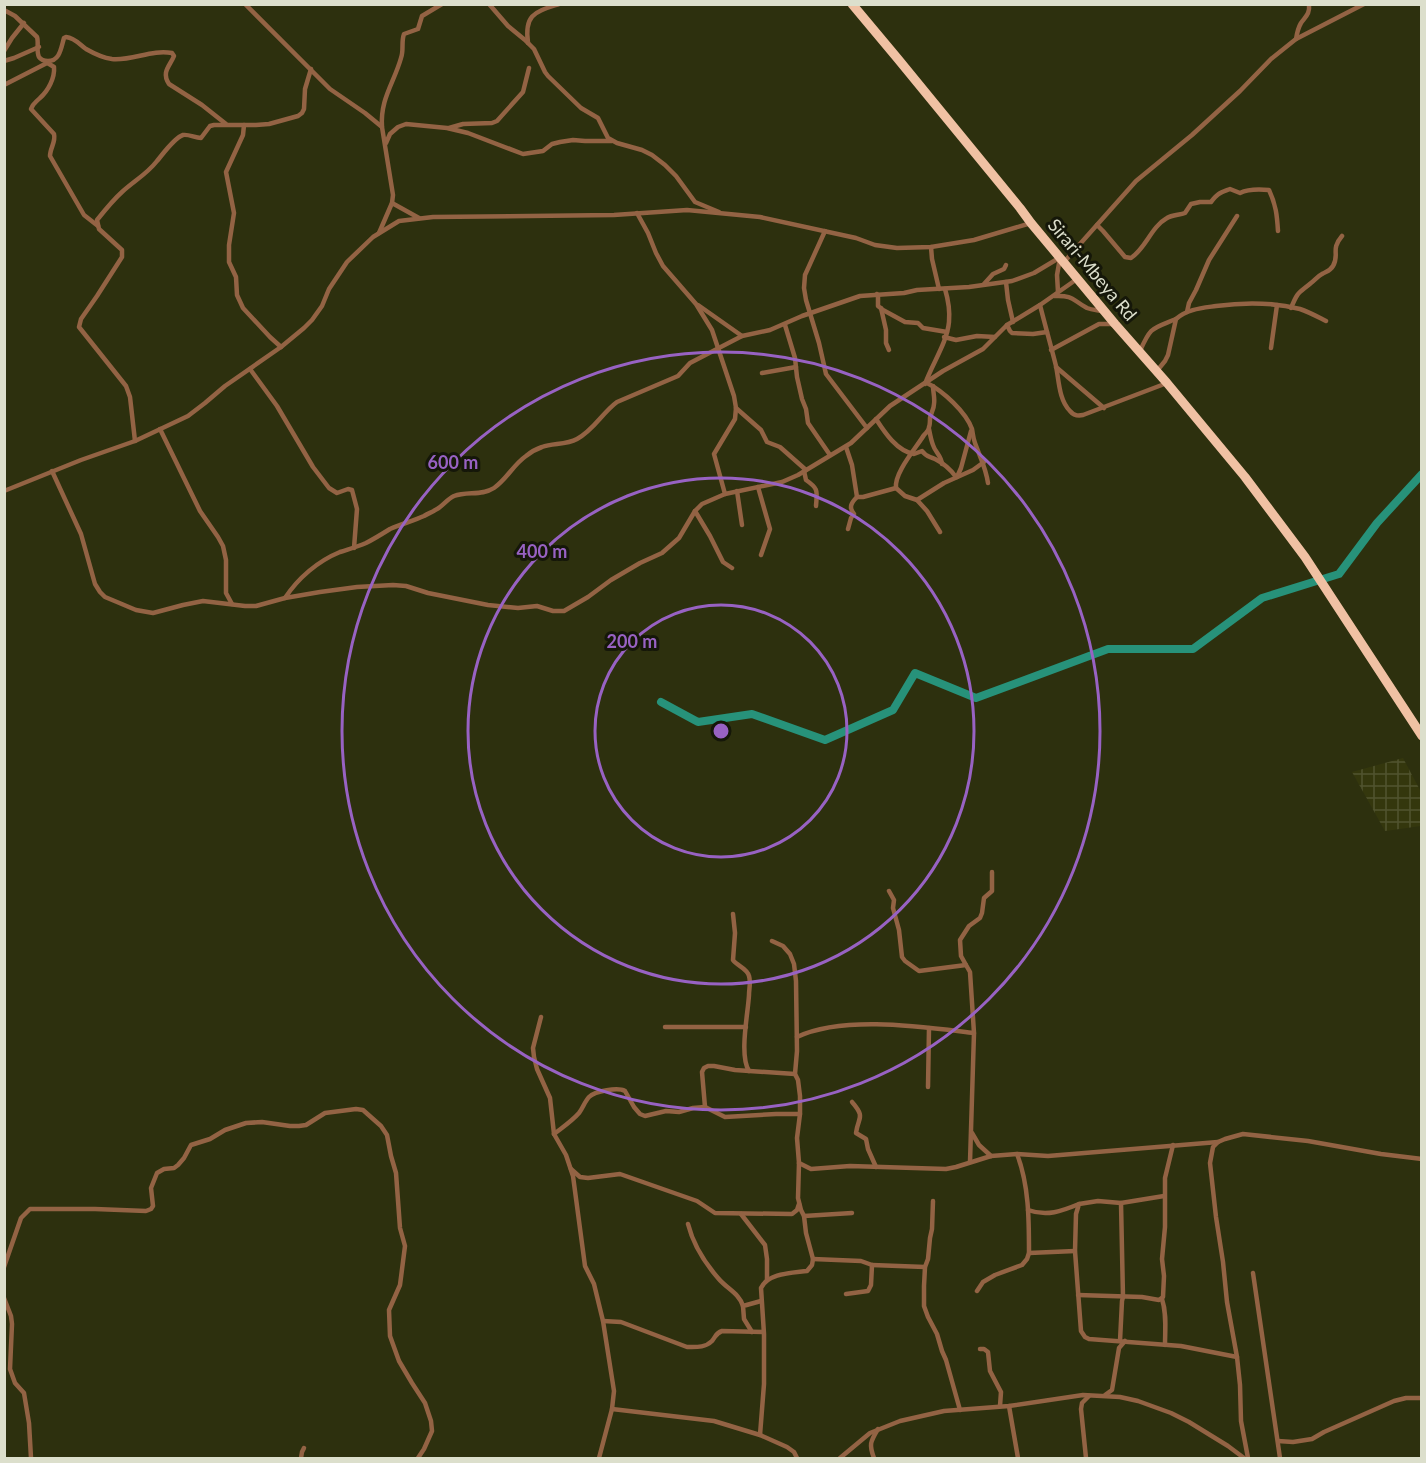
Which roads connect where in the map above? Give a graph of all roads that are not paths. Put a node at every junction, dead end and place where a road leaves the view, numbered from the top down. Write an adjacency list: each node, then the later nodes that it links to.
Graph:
1 (9, 4): 9 (street)
2 (245, 4): 18 (street)
3 (442, 4): 22 (street)
4 (489, 4): 12 (street)
5 (559, 4): 12 (street)
6 (852, 4): 31 (highway, Sirari-Mbeya Rd)
7 (1309, 4): 11 (street)
8 (1364, 4): 11 (street)
9 (4, 8): 10 (street)
10 (24, 23): 13 (street); 14 (street)
11 (1296, 39): 32 (street)
12 (528, 43): 24 (street)
13 (39, 47): 15 (street); 16 (street)
14 (4, 51)
15 (4, 61)
16 (45, 62): 19 (street); 20 (street); 33 (street)
17 (529, 68): 23 (street)
18 (311, 69): 21 (street); 22 (street)
19 (5, 84)
20 (226, 124): 21 (street); 33 (street)
21 (244, 125): 68 (street)
22 (382, 127): 25 (street)
23 (447, 128): 24 (street); 25 (street)
24 (613, 141): 28 (street)
25 (385, 145): 26 (street)
26 (392, 203): 30 (street); 36 (street)
27 (637, 213): 28 (street); 30 (street); 48 (street)
28 (724, 214): 34 (street)
29 (1237, 216): 54 (street)
30 (419, 218): 36 (street)
31 (1031, 223): 38 (street); 39 (highway, Sirari-Mbeya Rd)
32 (1097, 225): 35 (street); 39 (street)
33 (98, 226): 88 (street)
34 (825, 231): 38 (street); 55 (street)
35 (1278, 231)
36 (379, 232): 68 (street)
37 (1342, 236): 52 (street)
38 (931, 247): 44 (street)
39 (1062, 260): 41 (highway, Sirari-Mbeya Rd); 42 (street); 45 (street)
40 (1006, 265): 43 (street)
41 (1077, 279): 45 (street); 53 (highway, Sirari-Mbeya Rd)
42 (1006, 282): 43 (street); 59 (street)
43 (983, 285): 44 (street)
44 (942, 289): 46 (street); 65 (street)
45 (1058, 292): 47 (street)
46 (877, 294): 51 (street); 55 (street)
47 (1052, 297): 49 (street); 53 (street)
48 (696, 304): 66 (street); 69 (street)
49 (1040, 305): 59 (street); 64 (street)
50 (1277, 305): 52 (street); 54 (street); 70 (street)
51 (881, 308): 56 (street); 63 (street)
52 (1291, 308): 58 (street)
53 (1105, 311): 60 (highway, Sirari-Mbeya Rd)
54 (1187, 312): 57 (street)
55 (810, 314): 61 (street); 84 (street)
56 (892, 316): 63 (street); 65 (street)
57 (1176, 319): 73 (street); 77 (street)
58 (1326, 321)
59 (1013, 322): 62 (street)
60 (1115, 324): 72 (street); 73 (highway, Sirari-Mbeya Rd)
61 (785, 325): 66 (street); 74 (street)
62 (1007, 325): 64 (street); 67 (street)
63 (886, 330): 71 (street)
64 (1047, 332): 72 (street)
65 (946, 334): 67 (street); 80 (street)
66 (742, 336): 69 (street)
67 (995, 338): 80 (street)
68 (282, 347): 76 (street)
69 (719, 348): 81 (street); 110 (street)
70 (1271, 348)
71 (889, 350)
72 (1051, 350): 75 (street)
73 (1139, 352): 77 (highway, Sirari-Mbeya Rd)
74 (796, 367): 78 (street); 91 (street)
75 (1056, 367): 82 (street); 82 (street)
76 (250, 369): 85 (street); 110 (street)
77 (1156, 372): 79 (highway, Sirari-Mbeya Rd)
78 (762, 374)
79 (1167, 383): 82 (street); 115 (highway, Sirari-Mbeya Rd)
80 (928, 384): 83 (street); 86 (street); 87 (street)
81 (736, 408): 95 (street); 102 (street)
82 (1104, 408)
83 (876, 419): 84 (street); 90 (street)
84 (867, 428): 89 (street)
85 (160, 429): 88 (street); 114 (street)
86 (929, 429): 90 (street); 93 (street)
87 (972, 429): 92 (street); 96 (street)
88 (135, 441): 94 (street)
89 (846, 447): 91 (street); 103 (street)
90 (911, 454): 93 (street); 99 (street)
91 (830, 455): 95 (street)
92 (984, 462): 96 (street); 97 (street)
93 (942, 464): 96 (street)
94 (52, 471): 100 (street); 114 (street)
95 (805, 471): 98 (street); 105 (street)
96 (956, 477): 104 (street)
97 (988, 483)
98 (758, 487): 101 (street); 111 (street)
99 (896, 488): 103 (street); 104 (street)
100 (4, 491)
101 (737, 491): 102 (street); 107 (street)
102 (725, 494): 106 (street)
103 (857, 497): 108 (street)
104 (917, 500): 109 (street)
105 (816, 506)
106 (694, 511): 112 (street); 113 (street)
107 (742, 525)
108 (848, 529)
109 (940, 532)
110 (354, 548): 113 (street)
111 (761, 555)
112 (732, 567)
113 (285, 598): 114 (street)
114 (232, 604)
115 (1422, 736)
116 (992, 872): 120 (street)
117 (890, 891): 120 (street)
118 (733, 914): 123 (street)
119 (772, 941): 126 (street)
120 (966, 965): 125 (street)
121 (541, 1017): 134 (street)
122 (666, 1027): 123 (street)
123 (746, 1027): 127 (street)
124 (929, 1028): 125 (street); 126 (street); 129 (street)
125 (974, 1033): 133 (street)
126 (797, 1037): 128 (street)
127 (749, 1071): 128 (street); 131 (street)
128 (795, 1074): 132 (street)
129 (928, 1087)
130 (852, 1102): 142 (street)
131 (705, 1107): 132 (street); 134 (street)
132 (800, 1114): 141 (street)
133 (970, 1131): 138 (street); 140 (street)
134 (554, 1134): 143 (street)
135 (1218, 1142): 136 (street); 139 (street); 180 (street)
136 (1173, 1145): 137 (street); 146 (street)
137 (1017, 1154): 138 (street); 151 (street)
138 (991, 1156): 140 (street)
139 (1422, 1159)
140 (970, 1162): 142 (street)
141 (799, 1163): 144 (street); 145 (street)
142 (876, 1167): 144 (street)
143 (571, 1169): 153 (street); 172 (street)
144 (811, 1169): 145 (street)
145 (799, 1178): 150 (street)
146 (1164, 1196): 149 (street); 169 (street)
147 (933, 1201): 161 (street)
148 (1079, 1203): 149 (street); 151 (street); 156 (street)
149 (1121, 1203): 167 (street)
150 (799, 1204): 153 (street); 154 (street)
151 (1028, 1210): 157 (street)
152 (852, 1213): 154 (street)
153 (741, 1214): 163 (street)
154 (804, 1216): 158 (street)
155 (688, 1224): 171 (street)
156 (1075, 1251): 157 (street); 166 (street)
157 (1029, 1253): 164 (street)
158 (813, 1259): 159 (street); 163 (street)
159 (872, 1265): 161 (street); 165 (street)
160 (4, 1267): 198 (street)
161 (925, 1267): 189 (street)
162 (1253, 1272): 192 (street)
163 (767, 1280): 170 (street)
164 (977, 1291)
165 (846, 1294)
166 (1078, 1295): 167 (street); 175 (street)
167 (1123, 1297): 169 (street); 176 (street)
168 (4, 1298): 196 (street)
169 (1162, 1299): 177 (street)
170 (761, 1300): 171 (street); 174 (street)
171 (743, 1306): 173 (street)
172 (603, 1321): 173 (street); 188 (street)
173 (752, 1332): 174 (street)
174 (763, 1332): 191 (street)
175 (1111, 1340): 176 (street); 179 (street)
176 (1122, 1341): 177 (street); 179 (street)
177 (1165, 1345): 180 (street)
178 (980, 1348): 186 (street)
179 (1119, 1348): 181 (street)
180 (1237, 1357): 205 (street)
181 (1112, 1390): 183 (street); 184 (street)
182 (1090, 1396): 183 (street); 187 (street); 204 (street)
183 (1102, 1397): 184 (street)
184 (1120, 1397): 205 (street)
185 (1422, 1398): 192 (street)
186 (1000, 1406): 187 (street); 189 (street)
187 (1009, 1406): 203 (street)
188 (612, 1409): 191 (street); 199 (street)
189 (960, 1410): 190 (street)
190 (878, 1429): 193 (street); 194 (street)
191 (760, 1435): 200 (street)
192 (1278, 1441): 206 (street)
193 (859, 1442): 194 (street); 201 (street)
194 (870, 1447): 202 (street)
195 (304, 1448): 197 (street)
196 (31, 1458)
197 (302, 1458)
198 (418, 1458)
199 (599, 1458)
200 (797, 1458)
201 (840, 1458)
202 (874, 1458)
203 (1018, 1458)
204 (1086, 1458)
205 (1246, 1458)
206 (1280, 1458)

